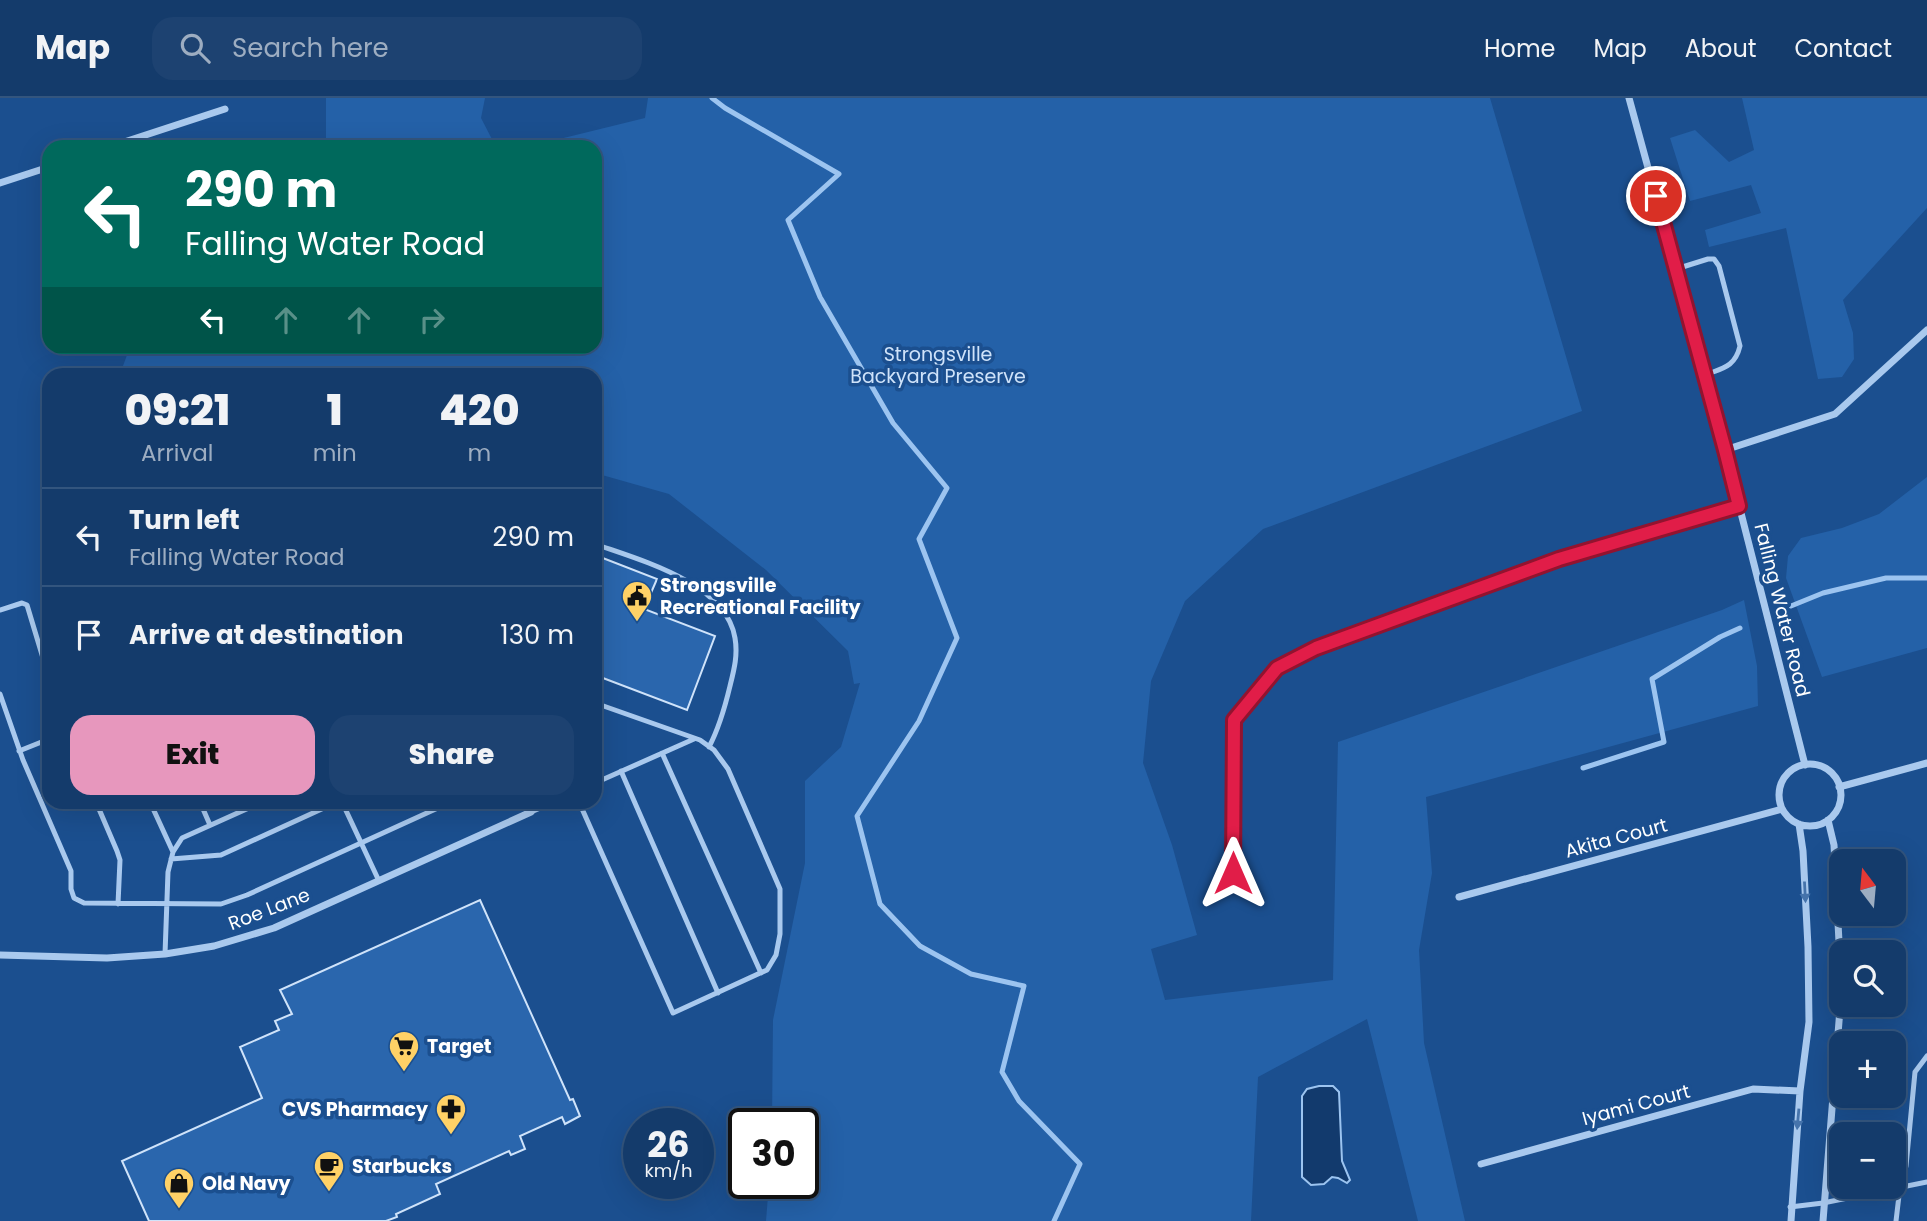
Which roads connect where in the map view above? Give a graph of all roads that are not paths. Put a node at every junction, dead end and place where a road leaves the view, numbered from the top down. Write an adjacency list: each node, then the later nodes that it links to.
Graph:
1 (1629, 98): 6 (street, Falling Water Road)
2 (225, 109): 3 (street)
3 (130, 140)
4 (42, 169): 5 (street)
5 (0, 183)
6 (1676, 269): 8 (street, Falling Water Road); 8 (lane)
7 (1927, 330): 9 (street)
8 (1704, 375): 9 (street, Falling Water Road)
9 (1725, 450): 10 (street, Falling Water Road)
10 (1739, 506): 22 (street, Falling Water Road); 45 (street)
11 (602, 547): 18 (lane)
12 (0, 610): 13 (lane)
13 (42, 655)
14 (0, 694): 19 (lane)
15 (602, 706): 16 (lane)
16 (695, 739): 18 (lane); 20 (lane)
17 (42, 742): 19 (lane)
18 (709, 747): 52 (lane)
19 (19, 751): 26 (lane)
20 (662, 753): 23 (lane); 52 (lane)
21 (1927, 764): 25 (street)
22 (1805, 765): 25 (street); 38 (street)
23 (621, 771): 24 (lane); 53 (lane)
24 (602, 780)
25 (1839, 787): 40 (street)
26 (42, 804)
27 (44, 809): 48 (lane)
28 (99, 809): 48 (lane)
29 (153, 809): 44 (lane)
30 (203, 809): 42 (lane)
31 (246, 809): 42 (lane)
32 (323, 809): 44 (lane)
33 (343, 809): 43 (lane)
34 (435, 809): 43 (lane)
35 (530, 809): 39 (lane)
36 (538, 809): 39 (lane)
37 (582, 809): 53 (lane)
38 (1782, 809): 41 (street); 47 (street, Akita Court)
39 (531, 812): 46 (street, Roe Lane)
40 (1828, 820): 41 (street); 62 (street)
41 (1799, 824): 55 (street, one-way to 55)
42 (210, 825): 44 (lane)
43 (361, 842): 46 (lane); 49 (lane)
44 (172, 856): 49 (lane)
45 (1233, 873)
46 (379, 881): 50 (street, Roe Lane)
47 (1459, 897)
48 (118, 904): 49 (lane)
49 (167, 905): 50 (lane)
50 (165, 954): 51 (street, Roe Lane)
51 (0, 955)
52 (761, 973): 53 (lane)
53 (718, 993)
54 (1927, 1056): 57 (lane)
55 (1800, 1091): 56 (street, Iyami Court); 63 (street, one-way to 63)
56 (1481, 1164)
57 (1906, 1166)
58 (1927, 1182): 59 (lane)
59 (1906, 1186)
60 (1842, 1199): 62 (lane)
61 (1899, 1199): 66 (lane)
62 (1823, 1203): 63 (lane); 65 (street)
63 (1790, 1207): 64 (street)
64 (1790, 1221)
65 (1822, 1221)
66 (1896, 1221)

